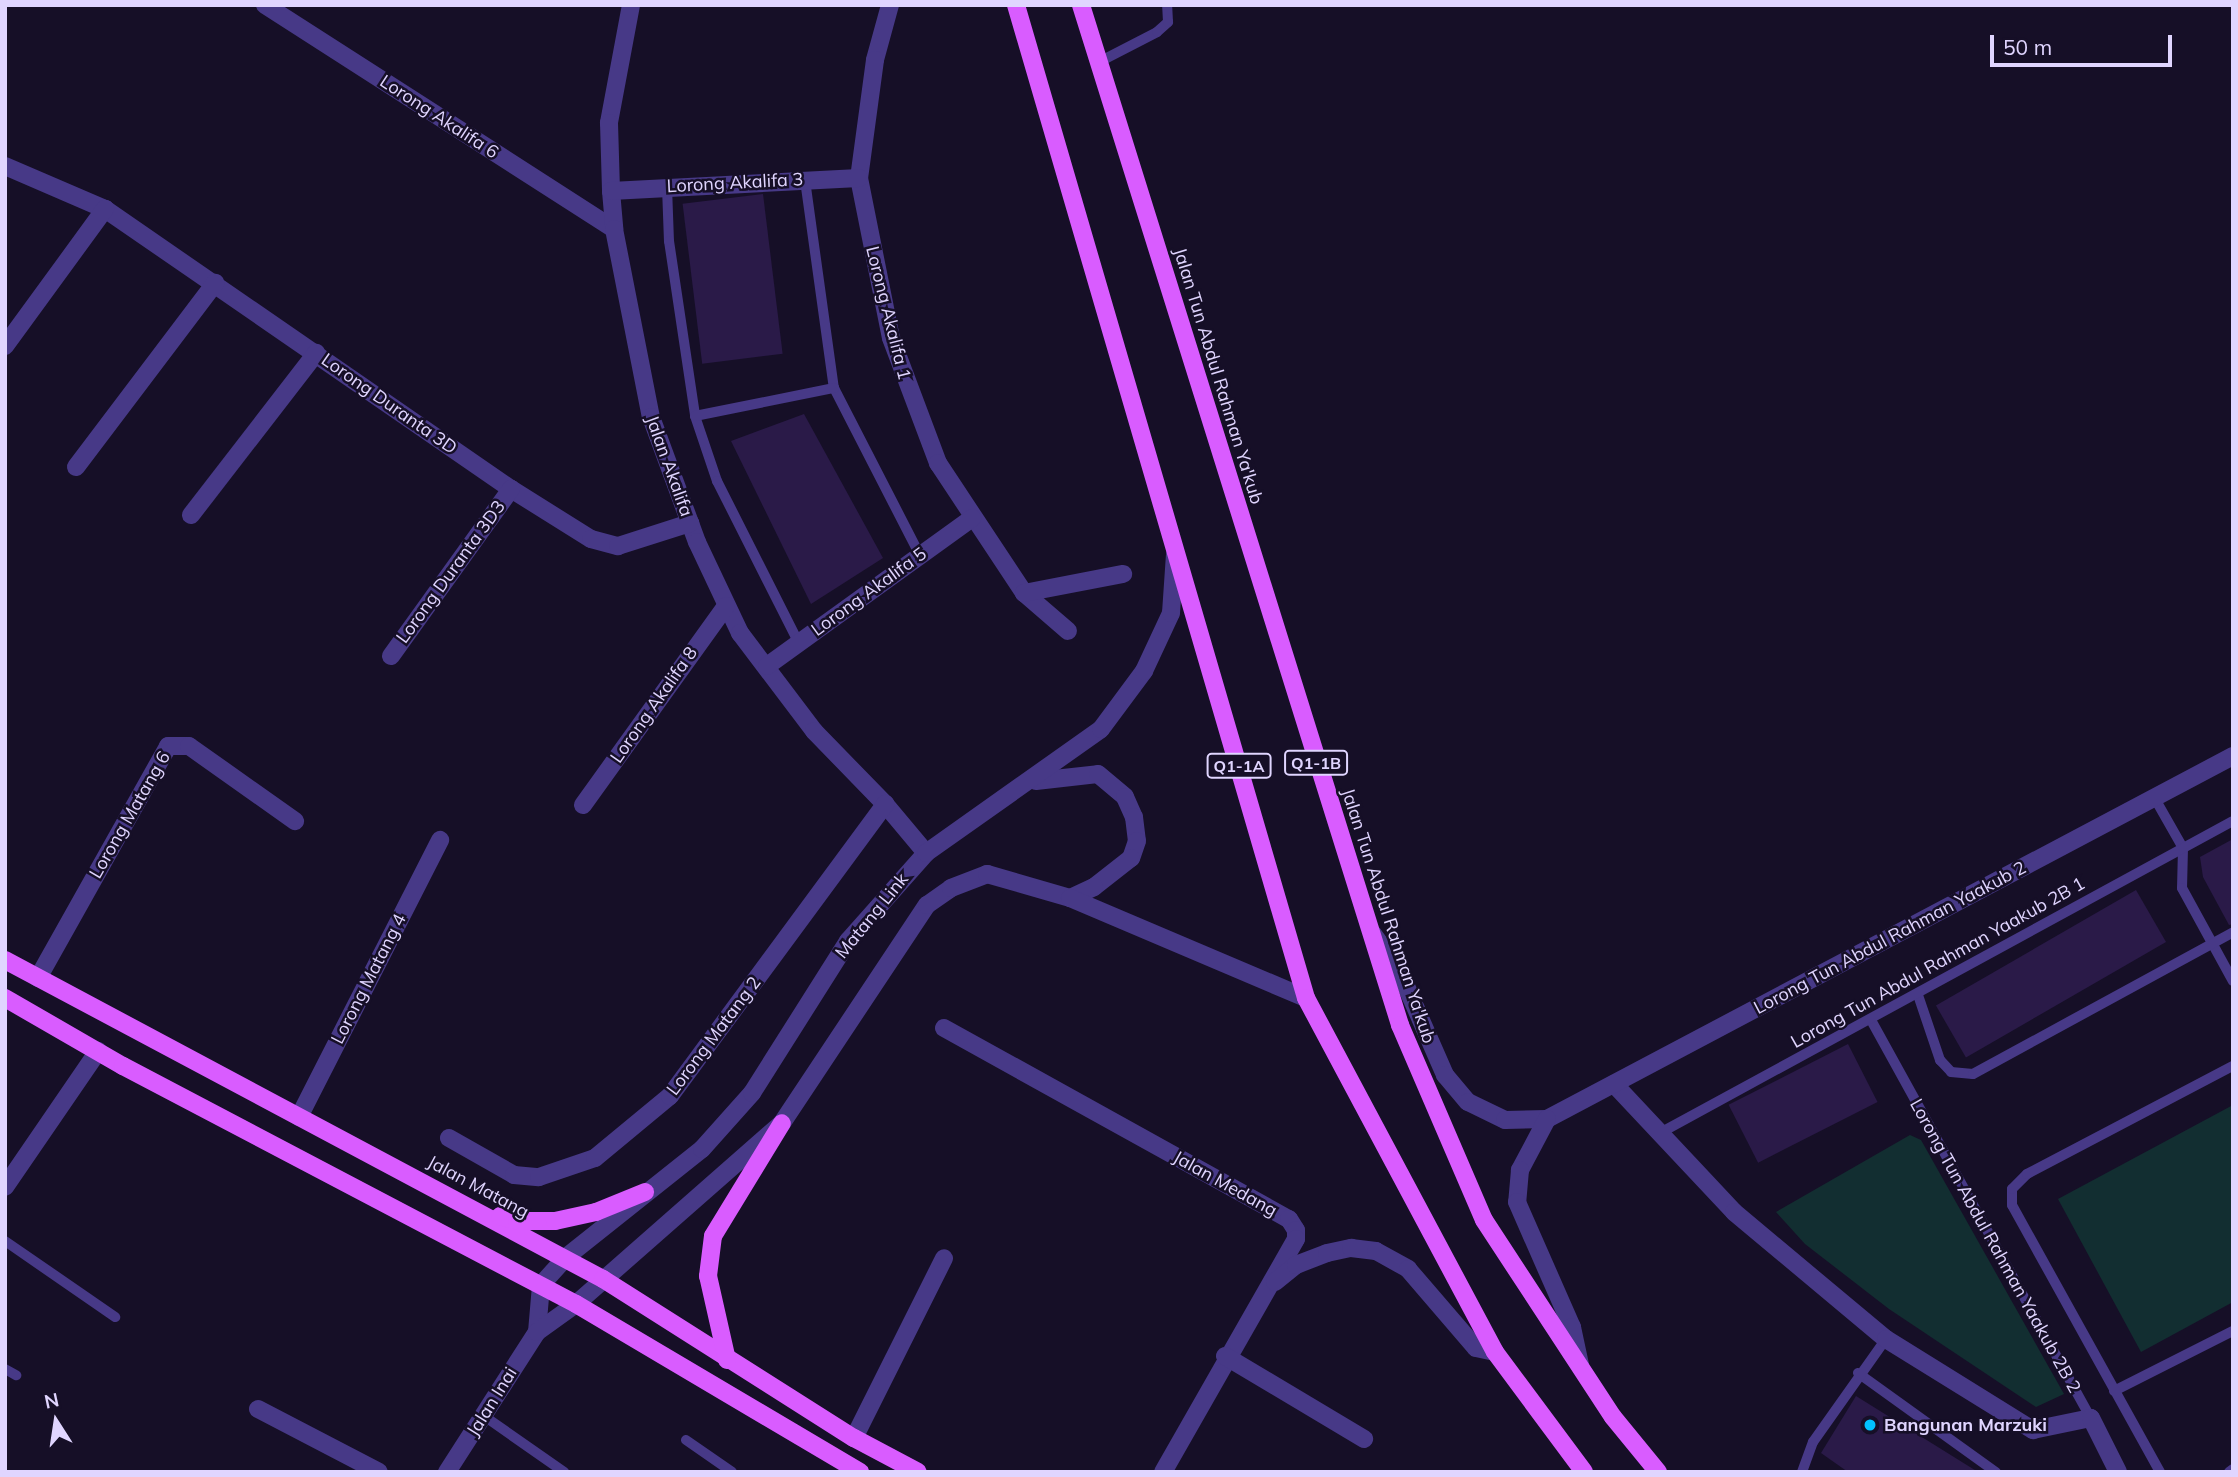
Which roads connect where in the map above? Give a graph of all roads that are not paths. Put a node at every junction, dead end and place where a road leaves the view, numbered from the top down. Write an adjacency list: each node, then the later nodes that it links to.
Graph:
1 (265, 5): 14 (street, Lorong Akalifa 6)
2 (631, 5): 12 (street, Jalan Akalifa)
3 (890, 5): 9 (street, Lorong Akalifa 1)
4 (1016, 5): 25 (main road, Q1-1A)
5 (1081, 5): 7 (main road, Jalan Tun Abdul Rahman Ya'kub / Q1-1B)
6 (1167, 5): 7 (lane)
7 (1100, 62): 45 (main road, Jalan Tun Abdul Rahman Ya'kub / Q1-1B)
8 (5, 166): 13 (street, Lorong Duranta 3D)
9 (859, 178): 10 (street, Lorong Akalifa 3); 23 (street, Lorong Akalifa 1)
10 (805, 180): 11 (street, Lorong Akalifa 3); 18 (lane)
11 (667, 187): 12 (street, Lorong Akalifa 3); 19 (lane)
12 (611, 191): 14 (street, Jalan Akalifa)
13 (105, 209): 15 (street, Lorong Duranta 3D); 16 (street)
14 (614, 229): 24 (street, Jalan Akalifa)
15 (215, 283): 17 (street, Lorong Duranta 3D); 20 (street)
16 (5, 346)
17 (316, 353): 21 (street, Lorong Duranta 3D); 22 (street)
18 (834, 388): 19 (lane); 26 (lane)
19 (695, 416): 31 (lane)
20 (76, 467)
21 (511, 489): 24 (street, Lorong Duranta 3D); 32 (street, Lorong Duranta 3D3)
22 (191, 515)
23 (972, 518): 26 (street, Lorong Akalifa 5); 28 (street, Lorong Akalifa 1)
24 (690, 523): 29 (street, Jalan Akalifa)
25 (1175, 545): 35 (street, Matang Link); 53 (main road, Q1-1A)
26 (920, 555): 31 (street, Lorong Akalifa 5)
27 (1123, 573): 28 (street)
28 (1024, 593): 30 (street, Lorong Akalifa 1)
29 (726, 606): 33 (street, Jalan Akalifa); 38 (street, Lorong Akalifa 8)
30 (1068, 631)
31 (799, 643): 33 (street, Lorong Akalifa 5)
32 (391, 656)
33 (767, 666): 37 (street, Jalan Akalifa)
34 (2233, 756): 36 (street, Lorong Tun Abdul Rahman Yaakub 2)
35 (1032, 781): 43 (street, Matang Link); 44 (street)
36 (2154, 797): 42 (lane); 58 (street, Lorong Tun Abdul Rahman Yaakub 2)
37 (886, 804): 43 (street, Jalan Akalifa); 63 (street, Lorong Matang 2)
38 (583, 806)
39 (295, 821): 49 (street, Lorong Matang 6)
40 (2233, 821): 42 (lane, Lorong Tun Abdul Rahman Yaakub 2B 1)
41 (440, 840): 59 (street, Lorong Matang 4)
42 (2183, 848): 47 (lane); 51 (lane, Lorong Tun Abdul Rahman Yaakub 2B 1)
43 (926, 853): 65 (street, Matang Link)
44 (1070, 898): 53 (street, Matang Link); 61 (street, Matang Link)
45 (1366, 924): 60 (street); 82 (main road, Jalan Tun Abdul Rahman Ya'kub / Q1-1B)
46 (2233, 932): 47 (lane)
47 (2213, 944): 50 (lane); 51 (lane)
48 (5, 960): 49 (main road, Jalan Matang)
49 (38, 978): 59 (main road, Jalan Matang)
50 (2233, 981)
51 (1918, 995): 54 (lane, Lorong Tun Abdul Rahman Yaakub 2B 1)
52 (5, 998): 56 (main road)
53 (1306, 998): 78 (main road, Q1-1A)
54 (1871, 1020): 62 (lane, Lorong Tun Abdul Rahman Yaakub 2B 1); 88 (lane, Lorong Tun Abdul Rahman Yaakub 2B 2)
55 (944, 1028): 72 (street, Jalan Medang)
56 (98, 1051): 64 (street); 71 (main road)
57 (2233, 1066): 85 (lane)
58 (1614, 1084): 60 (street, Lorong Tun Abdul Rahman Yaakub 2); 62 (street)
59 (299, 1117): 66 (main road, Jalan Matang)
60 (1547, 1119): 82 (street)
61 (782, 1123): 70 (street, Matang Link); 80 (main road)
62 (1660, 1133): 77 (street)
63 (449, 1138)
64 (5, 1187)
65 (645, 1192): 66 (main road); 68 (street, Matang Link)
66 (473, 1208): 68 (main road, Jalan Matang)
67 (5, 1241): 74 (lane)
68 (565, 1258): 70 (main road, Jalan Matang); 71 (street, Matang Link)
69 (944, 1258): 89 (street)
70 (603, 1279): 73 (street, Matang Link); 80 (main road, Jalan Matang)
71 (541, 1285): 73 (main road); 76 (street)
72 (1261, 1293): 78 (street); 79 (street, Jalan Medang)
73 (576, 1304): 76 (street, Matang Link); 96 (main road)
74 (114, 1317)
75 (2233, 1331): 85 (lane)
76 (537, 1332): 87 (street, Jalan Inai)
77 (1886, 1339): 83 (lane); 88 (street)
78 (1495, 1352): 99 (main road, Q1-1A)
79 (1225, 1356): 90 (street); 98 (street, Jalan Medang)
80 (727, 1360): 89 (main road, Jalan Matang)
81 (5, 1368): 84 (lane)
82 (1581, 1371): 100 (main road, Jalan Tun Abdul Rahman Ya'kub / Q1-1B)
83 (1858, 1373): 101 (lane); 102 (lane)
84 (16, 1376)
85 (2114, 1391): 104 (lane)
86 (258, 1409): 92 (street)
87 (484, 1416): 93 (street, Jalan Inai); 94 (lane)
88 (2091, 1418): 103 (street, Lorong Tun Abdul Rahman Yaakub 2B 2)
89 (854, 1438): 97 (main road, Jalan Matang)
90 (1364, 1439)
91 (686, 1440): 95 (lane)
92 (379, 1472)
93 (447, 1472)
94 (564, 1472)
95 (732, 1472)
96 (860, 1472)
97 (918, 1472)
98 (1163, 1472)
99 (1584, 1472)
100 (1658, 1472)
101 (1802, 1472)
102 (1996, 1472)
103 (2118, 1472)
104 (2160, 1472)

